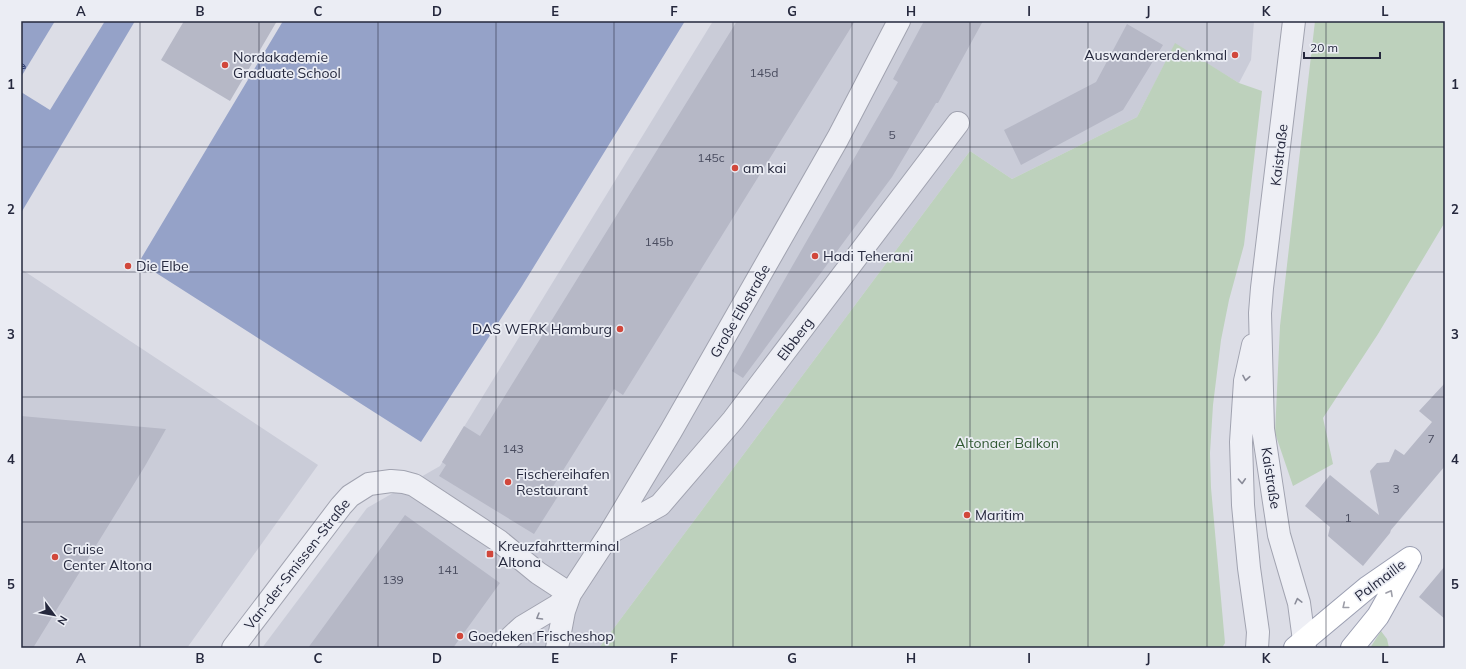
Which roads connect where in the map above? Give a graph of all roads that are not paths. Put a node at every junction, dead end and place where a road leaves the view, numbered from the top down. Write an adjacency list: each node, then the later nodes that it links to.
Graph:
1 (899, 21): 5 (street, Große Elbstraße)
2 (1294, 21): 4 (street, Kaistraße)
3 (958, 123): 5 (street, Elbberg)
4 (1260, 313): 7 (street, Kaistraße, one-way to 7); 8 (street, Kaistraße, one-way to 4)
5 (610, 533): 6 (street, Große Elbstraße)
6 (570, 594): 9 (street, Van-der-Smissen-Straße); 10 (street, Große Elbstraße, one-way to 10); 11 (street, Große Elbstraße)
7 (1261, 643)
8 (1302, 645): 12 (main road, Palmaille, one-way to 8)
9 (233, 648)
10 (503, 648)
11 (557, 648)
12 (1352, 648)

